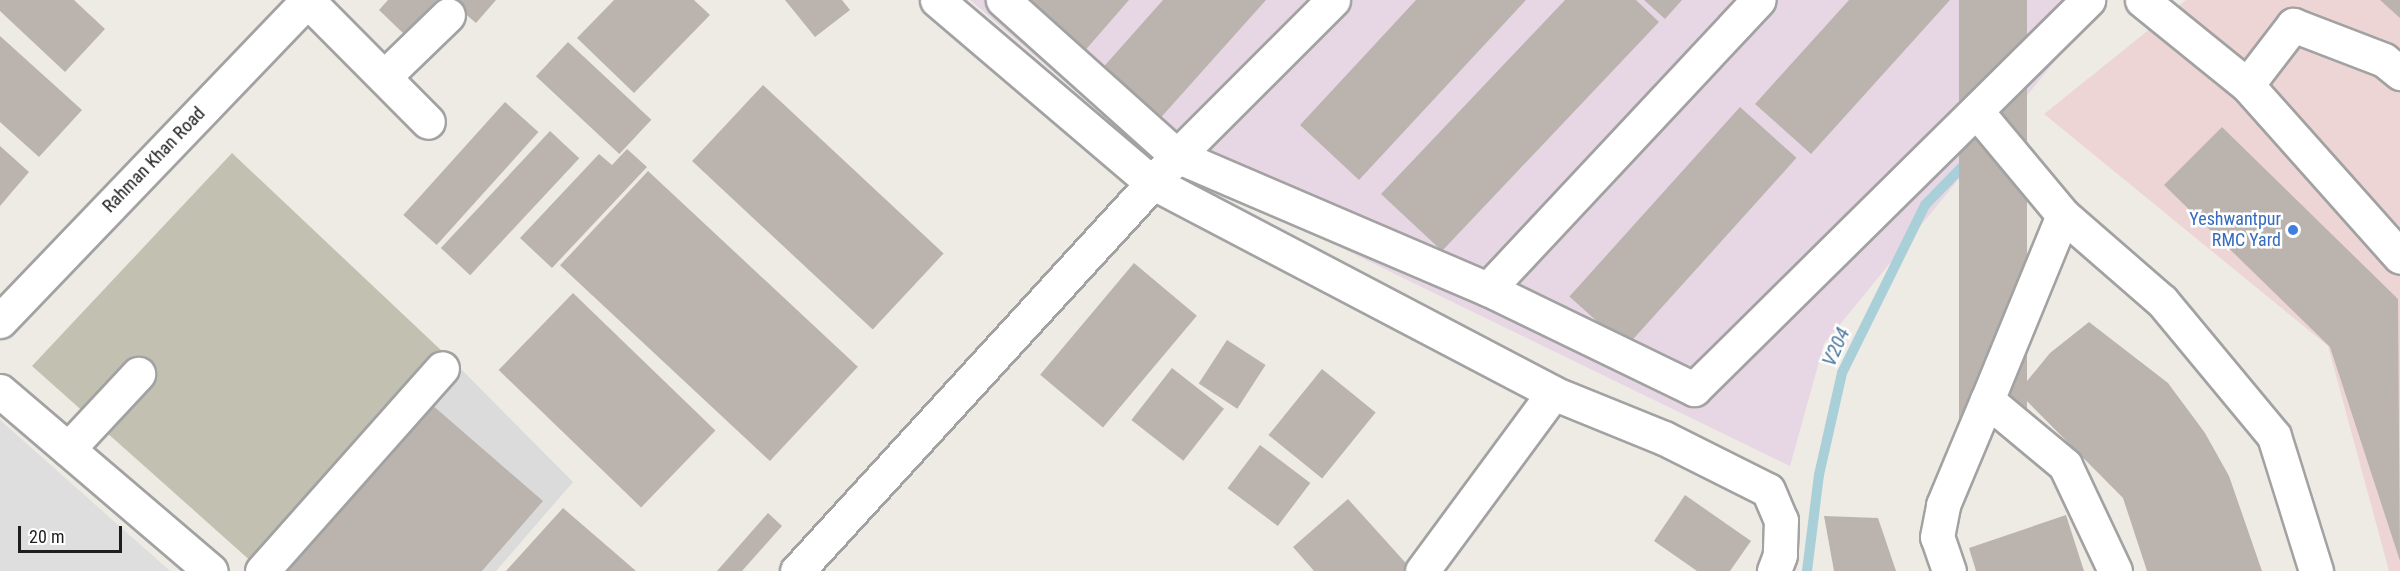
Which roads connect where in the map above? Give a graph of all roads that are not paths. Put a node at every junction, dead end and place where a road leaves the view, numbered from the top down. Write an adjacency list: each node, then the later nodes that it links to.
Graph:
1 (308, 0): 11 (street); 20 (street, Rahman Khan Road)
2 (937, 0): 16 (street)
3 (1003, 0): 15 (street)
4 (1333, 0): 15 (street)
5 (1758, 0): 19 (street)
6 (2088, 0): 13 (street)
7 (2142, 0): 12 (street)
8 (2297, 12): 10 (street); 12 (street)
9 (448, 15): 11 (street)
10 (2400, 73)
11 (384, 77): 14 (street)
12 (2247, 85): 18 (street)
13 (1978, 113): 17 (street); 19 (street)
14 (428, 122)
15 (1177, 156): 16 (street); 19 (street)
16 (1150, 181): 24 (street); 29 (street)
17 (2063, 215): 25 (street); 34 (street)
18 (2400, 257)
19 (1488, 289)
20 (0, 321)
21 (442, 368): 28 (street)
22 (138, 374): 26 (street)
23 (0, 391): 26 (street)
24 (1554, 393): 30 (street); 31 (street)
25 (1987, 400): 32 (street); 33 (street)
26 (68, 449): 27 (street)
27 (211, 571)
28 (262, 571)
29 (796, 571)
30 (1422, 571)
31 (1774, 571)
32 (1948, 571)
33 (2115, 571)
34 (2316, 571)

